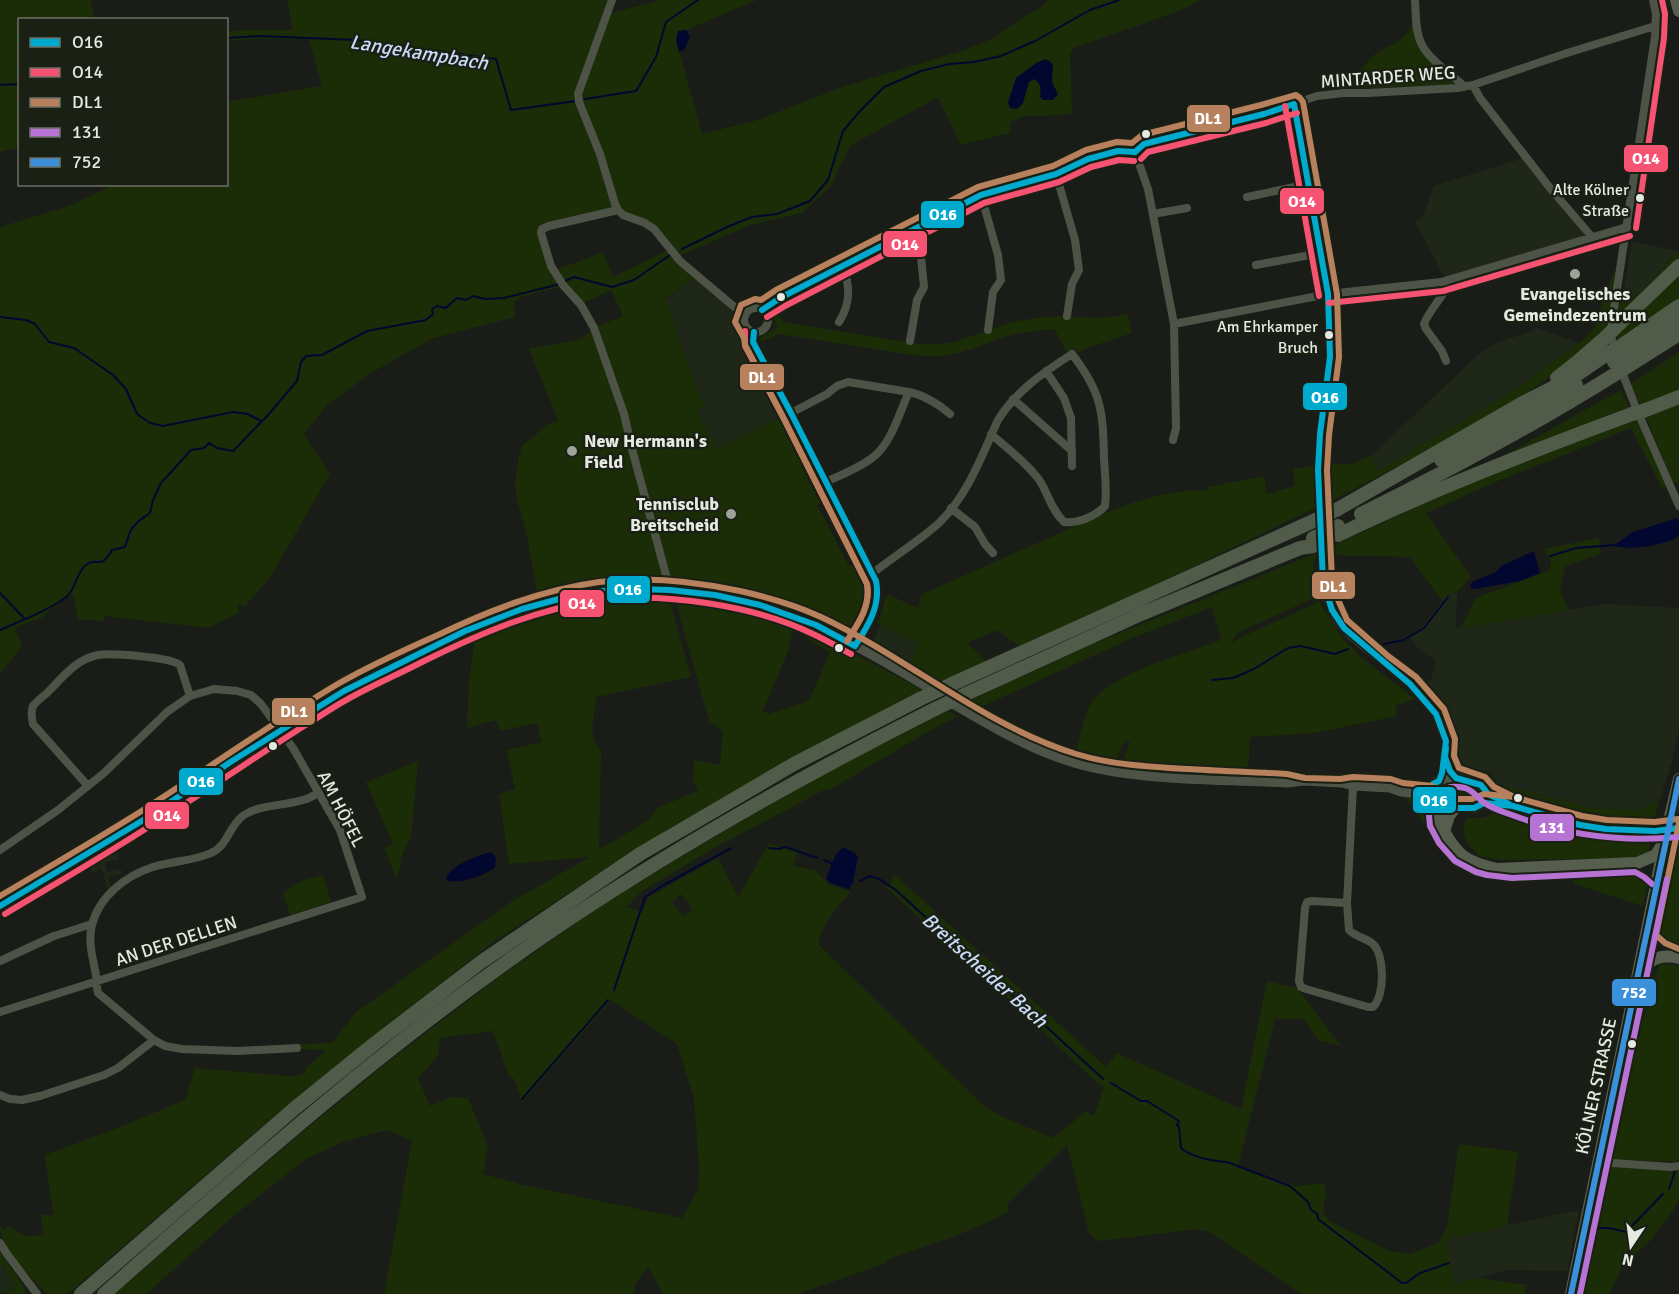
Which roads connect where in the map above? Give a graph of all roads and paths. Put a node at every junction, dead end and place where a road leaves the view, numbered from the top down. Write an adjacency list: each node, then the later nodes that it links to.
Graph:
1 (612, 0): 15 (street)
2 (1415, 0): 7 (street)
3 (1653, 0): 6 (street)
4 (1676, 0): 5 (main road)
5 (1679, 11)
6 (1655, 26): 7 (street, MINTARDER WEG); 17 (street)
7 (1469, 86): 8 (street, MINTARDER WEG); 19 (street)
8 (1294, 104): 9 (street, MINTARDER WEG); 11 (street)
9 (1135, 152): 10 (street, MINTARDER WEG); 16 (street)
10 (1056, 174): 12 (street, MINTARDER WEG); 29 (street)
11 (1309, 184): 13 (street); 20 (street)
12 (981, 195): 18 (street, MINTARDER WEG); 33 (street)
13 (1247, 197)
14 (1187, 208): 16 (street)
15 (618, 210): 28 (street); 59 (street)
16 (1153, 214): 32 (street)
17 (1627, 227): 19 (street); 52 (street)
18 (912, 230): 22 (street, MINTARDER WEG); 36 (street)
19 (1592, 237): 24 (street)
20 (1321, 253): 21 (street); 25 (street)
21 (1256, 265)
22 (843, 266): 27 (street, MINTARDER WEG); 31 (street)
23 (1679, 266): 44 (highway, bridge)
24 (1448, 280): 25 (street); 38 (street)
25 (1328, 294): 32 (street); 63 (street)
26 (1679, 306): 39 (highway)
27 (762, 310): 28 (street); 34 (street)
28 (745, 316): 34 (street)
29 (1066, 316)
30 (1679, 321): 39 (highway)
31 (839, 322)
32 (1174, 324): 48 (street)
33 (988, 330)
34 (754, 332): 45 (street)
35 (1679, 334): 39 (highway)
36 (910, 341)
37 (1679, 344): 39 (highway)
38 (1446, 361)
39 (1619, 365): 44 (highway); 54 (highway); 55 (highway); 56 (highway)
40 (1046, 370): 43 (street); 47 (street); 49 (street)
41 (909, 392): 45 (street); 46 (street); 51 (street)
42 (1679, 397): 55 (highway)
43 (1013, 399): 47 (street); 49 (street)
44 (1521, 404): 54 (highway)
45 (791, 413): 51 (street)
46 (950, 414)
47 (991, 434): 53 (street)
48 (1173, 440)
49 (1071, 451): 50 (street)
50 (1072, 466)
51 (826, 483): 58 (street)
52 (1679, 507)
53 (951, 508): 57 (street); 58 (street)
54 (1338, 509): 95 (highway, bridge)
55 (1377, 516): 56 (highway)
56 (1338, 530): 96 (highway, bridge)
57 (993, 553)
58 (873, 573): 60 (street)
59 (670, 590): 60 (street); 62 (street)
60 (855, 646): 67 (street)
61 (190, 696): 62 (street, AM HÖFEL); 66 (street); 66 (street)
62 (283, 734): 69 (street, AM HÖFEL); 80 (street)
63 (1445, 757): 64 (street); 68 (street)
64 (1456, 778): 68 (main road); 70 (main road)
65 (1679, 779): 72 (main road, KÖLNER STRASSE)
66 (88, 786): 75 (street)
67 (1353, 786): 68 (street); 79 (street)
68 (1435, 791): 71 (main road); 73 (main road)
69 (318, 793): 78 (street, AM HÖFEL); 81 (street)
70 (1486, 799): 71 (main road); 72 (main road)
71 (1455, 808): 73 (main road)
72 (1674, 825): 74 (main road, KÖLNER STRASSE, bridge)
73 (1443, 831): 76 (main road)
74 (1666, 835): 76 (main road); 77 (main road, KÖLNER STRASSE)
75 (0, 850)
76 (1637, 863): 77 (main road)
77 (1658, 878): 82 (main road, KÖLNER STRASSE)
78 (362, 897): 86 (street, AN DER DELLEN)
79 (1347, 903): 79 (street)
80 (0, 906)
81 (92, 924): 84 (street); 86 (street)
82 (1646, 937): 83 (main road); 85 (main road, KÖLNER STRASSE)
83 (1673, 957): 85 (main road)
84 (0, 961)
85 (1639, 970): 91 (main road, KÖLNER STRASSE)
86 (95, 982): 87 (street, AN DER DELLEN); 88 (street)
87 (0, 1012)
88 (154, 1040): 89 (street); 90 (street)
89 (297, 1048)
90 (0, 1095)
91 (1598, 1162): 92 (street); 97 (main road, KÖLNER STRASSE)
92 (1679, 1166)
93 (0, 1243): 94 (street)
94 (36, 1294)
95 (81, 1294)
96 (104, 1294)
97 (1571, 1294)

